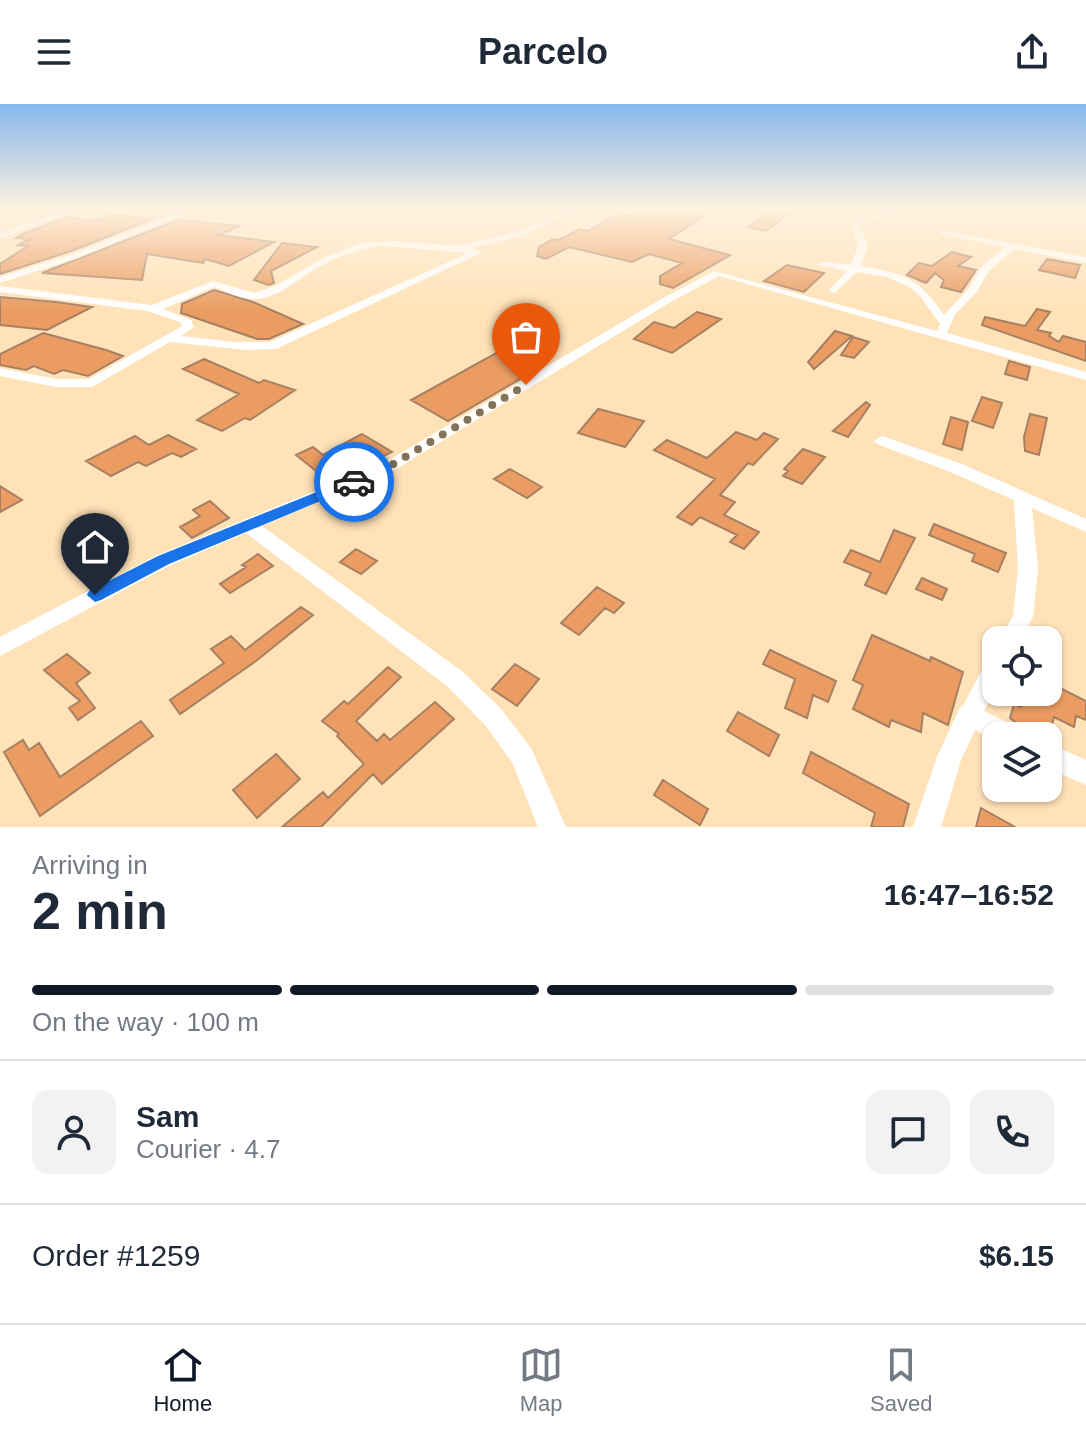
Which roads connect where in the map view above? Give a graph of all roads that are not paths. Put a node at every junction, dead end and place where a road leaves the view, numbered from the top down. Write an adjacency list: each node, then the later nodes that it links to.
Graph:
1 (106, 244): 10 (street)
2 (476, 244): 6 (street)
3 (862, 244): 9 (street)
4 (1006, 244): 5 (street)
5 (1013, 245): 7 (street); 14 (street)
6 (457, 248): 13 (street); 15 (street)
7 (1086, 260)
8 (823, 265): 9 (street)
9 (853, 269): 12 (street); 14 (street)
10 (0, 280)
11 (0, 289): 13 (street)
12 (834, 290)
13 (153, 309): 15 (street)
14 (943, 330): 17 (street); 20 (street)
15 (171, 339): 16 (street)
16 (0, 372)
17 (1086, 376)
18 (882, 441): 19 (street)
19 (1022, 497): 21 (street); 22 (street)
20 (247, 524): 23 (street); 29 (street)
21 (1086, 526)
22 (1018, 626)
23 (0, 647)
24 (982, 690): 25 (street)
25 (968, 715): 26 (street); 30 (street)
26 (982, 722)
27 (1062, 762): 28 (street)
28 (1086, 773)
29 (552, 827)
30 (927, 827)

